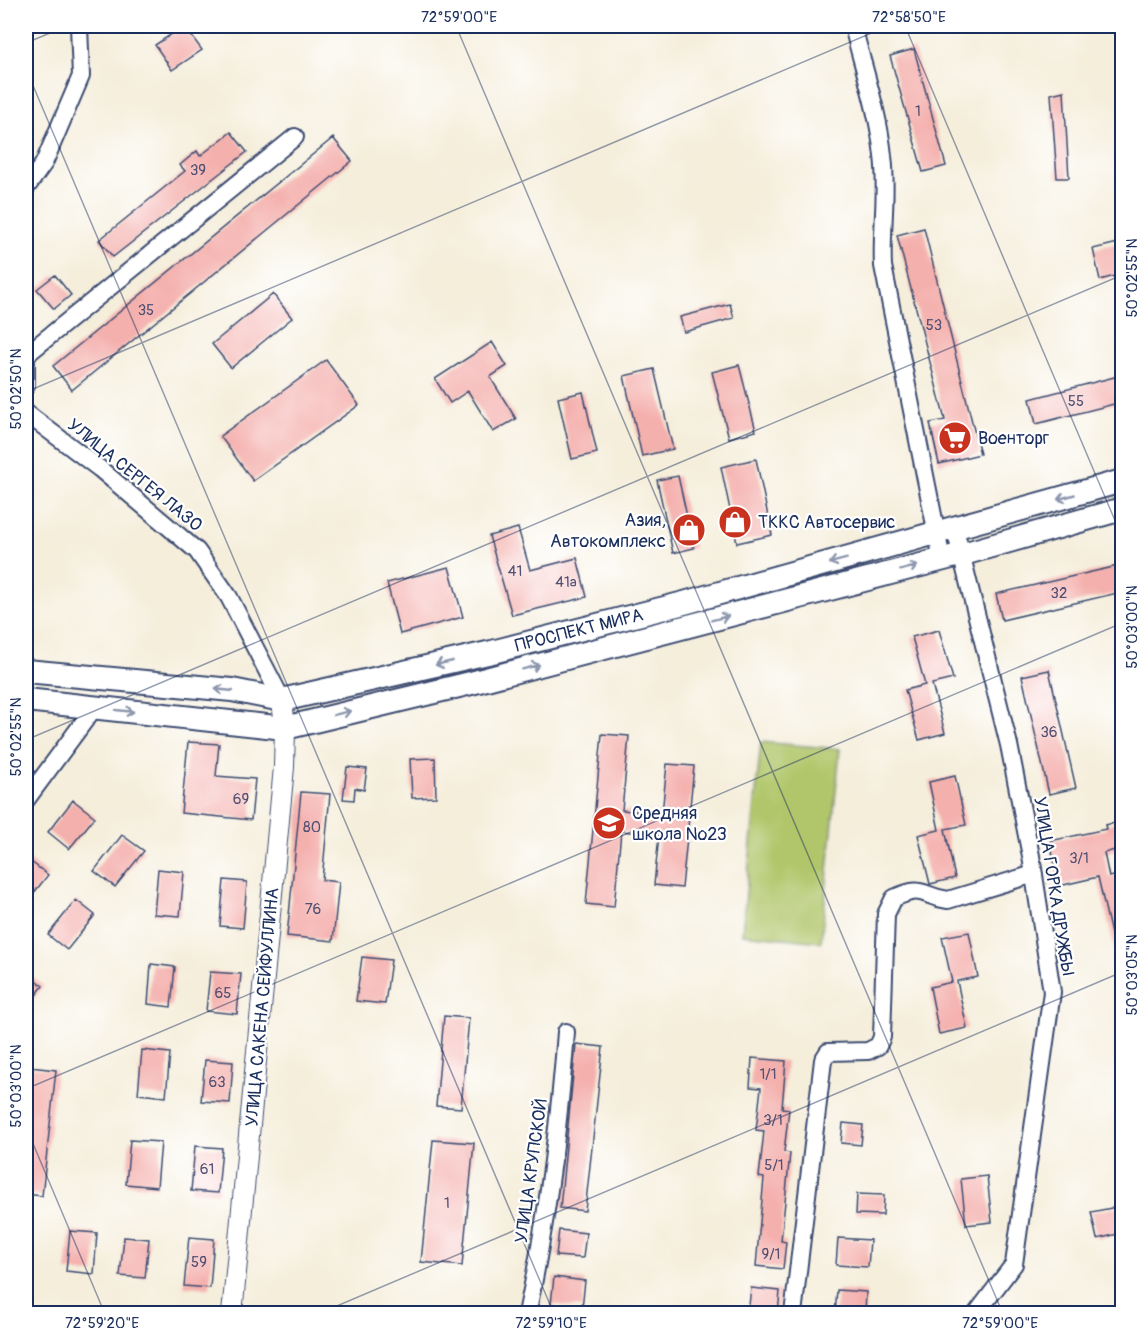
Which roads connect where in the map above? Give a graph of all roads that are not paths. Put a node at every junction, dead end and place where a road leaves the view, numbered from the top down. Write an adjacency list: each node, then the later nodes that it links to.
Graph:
1 (79, 26): 4 (street)
2 (853, 26): 10 (street, УЛИЦА ГОРКА ДРУЖБЫ)
3 (295, 137): 5 (street)
4 (26, 188)
5 (26, 353): 6 (street)
6 (26, 386)
7 (26, 413): 14 (street, УЛИЦА СЕРГЕЯ ЛАЗО)
8 (1122, 481): 10 (main road, ПРОСПЕКТ МИРА, one-way to 10)
9 (1122, 509): 11 (main road, ПРОСПЕКТ МИРА)
10 (946, 532): 11 (street, УЛИЦА ГОРКА ДРУЖБЫ); 14 (main road, ПРОСПЕКТ МИРА, one-way to 14)
11 (952, 557): 16 (main road, ПРОСПЕКТ МИРА, one-way to 11); 18 (street, УЛИЦА ГОРКА ДРУЖБЫ)
12 (26, 671): 14 (main road, ПРОСПЕКТ МИРА, one-way to 12)
13 (26, 700): 15 (main road, ПРОСПЕКТ МИРА)
14 (282, 700): 16 (street, УЛИЦА САКЕНА СЕЙФУЛЛИНА)
15 (94, 708): 16 (main road, ПРОСПЕКТ МИРА, one-way to 16); 17 (street)
16 (285, 728): 20 (street, УЛИЦА САКЕНА СЕЙФУЛЛИНА)
17 (26, 800)
18 (1034, 874): 22 (street); 23 (street, УЛИЦА ГОРКА ДРУЖБЫ)
19 (566, 1032): 21 (street, УЛИЦА КРУПСКОЙ)
20 (232, 1314)
21 (527, 1314)
22 (794, 1314)
23 (976, 1314)

